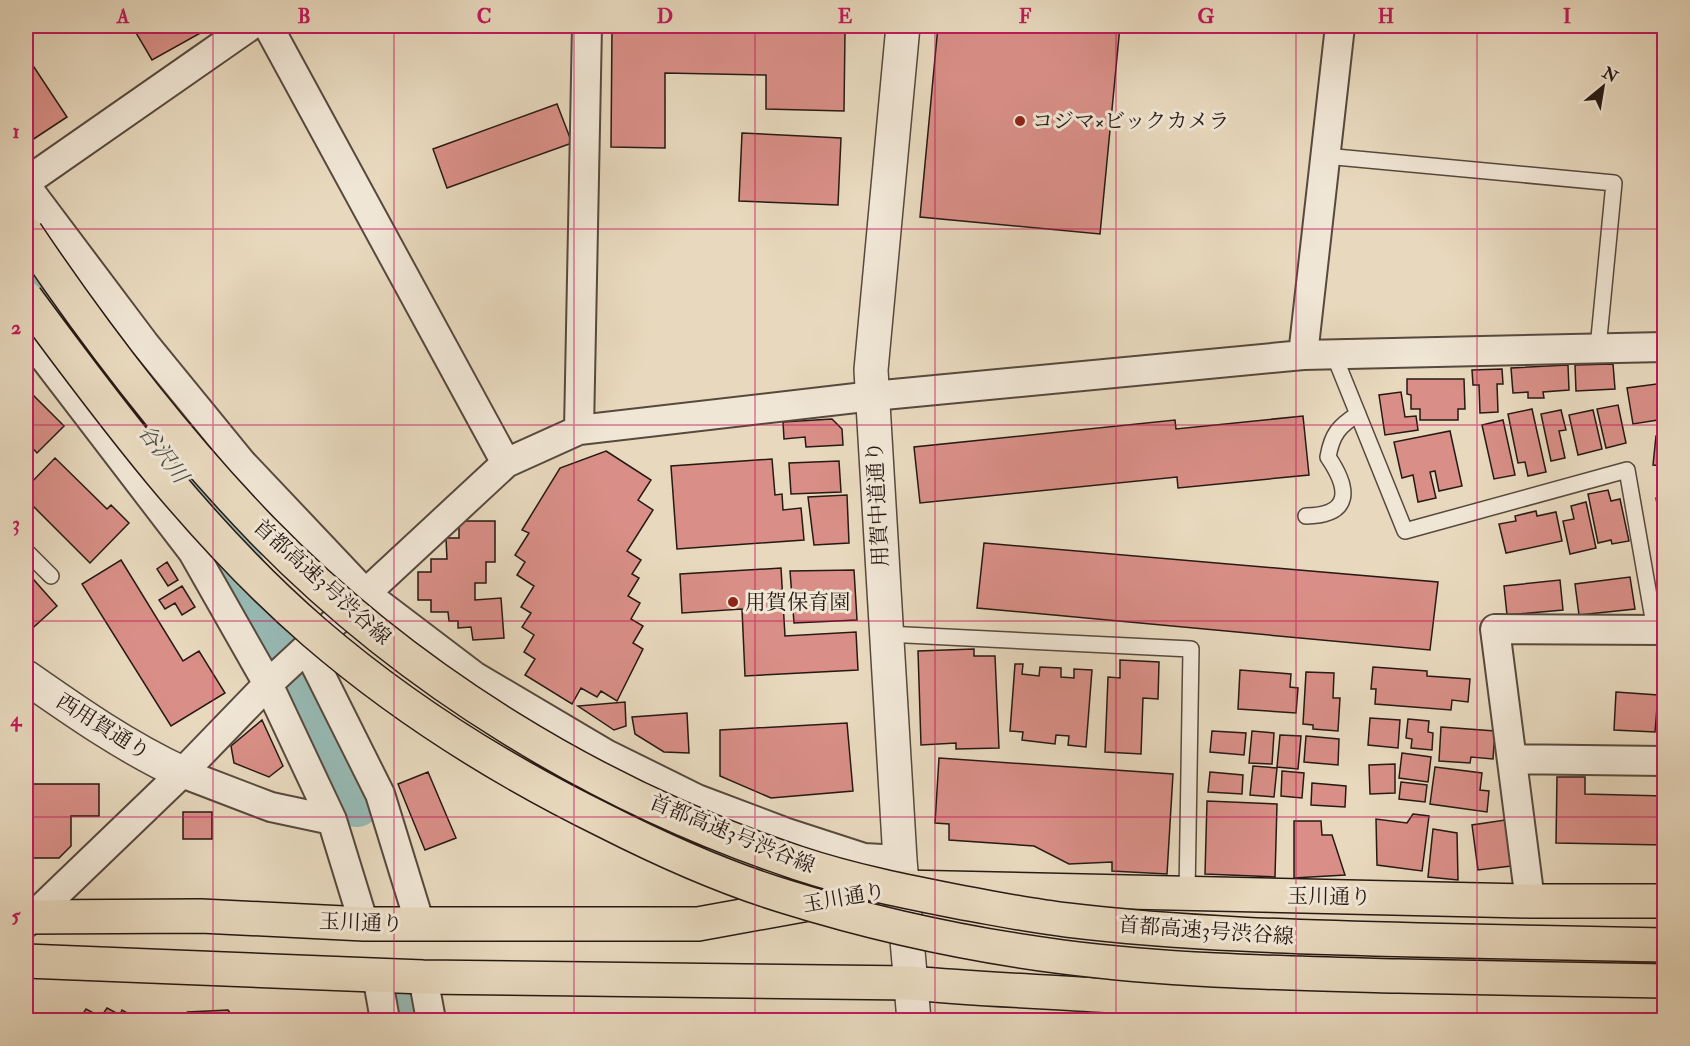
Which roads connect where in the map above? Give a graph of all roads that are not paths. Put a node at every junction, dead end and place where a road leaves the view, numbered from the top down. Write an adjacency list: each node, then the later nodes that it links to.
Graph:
1 (250, 26): 7 (street)
2 (268, 26): 19 (street)
3 (587, 26): 18 (street)
4 (903, 26): 16 (street, 用賀中道通り)
5 (1340, 26): 6 (street)
6 (1325, 156): 13 (lane); 14 (street)
7 (26, 182)
8 (26, 186): 23 (street)
9 (26, 233): 40 (highway, 首都高速3号渋谷線, bridge)
10 (26, 298): 44 (highway, 首都高速3号渋谷線, bridge)
11 (26, 334): 28 (street)
12 (1665, 347): 13 (street)
13 (1598, 348): 15 (street)
14 (1303, 355): 15 (street); 16 (street)
15 (1334, 355): 17 (lane)
16 (873, 396): 18 (street); 25 (street, 用賀中道通り)
17 (1358, 414): 20 (lane); 24 (lane)
18 (579, 430): 19 (street)
19 (506, 463): 23 (street)
20 (1306, 516)
21 (26, 551): 22 (lane)
22 (51, 576)
23 (366, 594): 26 (street); 33 (street)
24 (1660, 630): 29 (street)
25 (886, 634): 33 (street, 用賀中道通り); 34 (lane)
26 (307, 648): 28 (street); 39 (street)
27 (26, 677): 31 (street, 西用賀通り)
28 (268, 684): 31 (street); 32 (street)
29 (1512, 759): 30 (street); 35 (street)
30 (1665, 761)
31 (182, 773): 32 (street); 37 (street)
32 (332, 820): 38 (street)
33 (901, 874): 34 (highway, 玉川通り); 39 (highway, 玉川通り); 45 (street, 用賀中道通り)
34 (1187, 894): 35 (highway, 玉川通り)
35 (1530, 901): 36 (highway, 玉川通り)
36 (1665, 901)
37 (28, 919): 38 (highway, 玉川通り)
38 (364, 924): 39 (highway, 玉川通り)
39 (420, 924)
40 (1665, 945)
41 (26, 961): 42 (highway)
42 (377, 975): 43 (highway); 48 (street)
43 (423, 977): 45 (highway); 49 (street)
44 (1665, 981)
45 (911, 982): 47 (highway); 50 (street, 用賀中道通り)
46 (1665, 1009): 47 (highway)
47 (1453, 1014)
48 (385, 1020)
49 (431, 1020)
50 (914, 1020)

